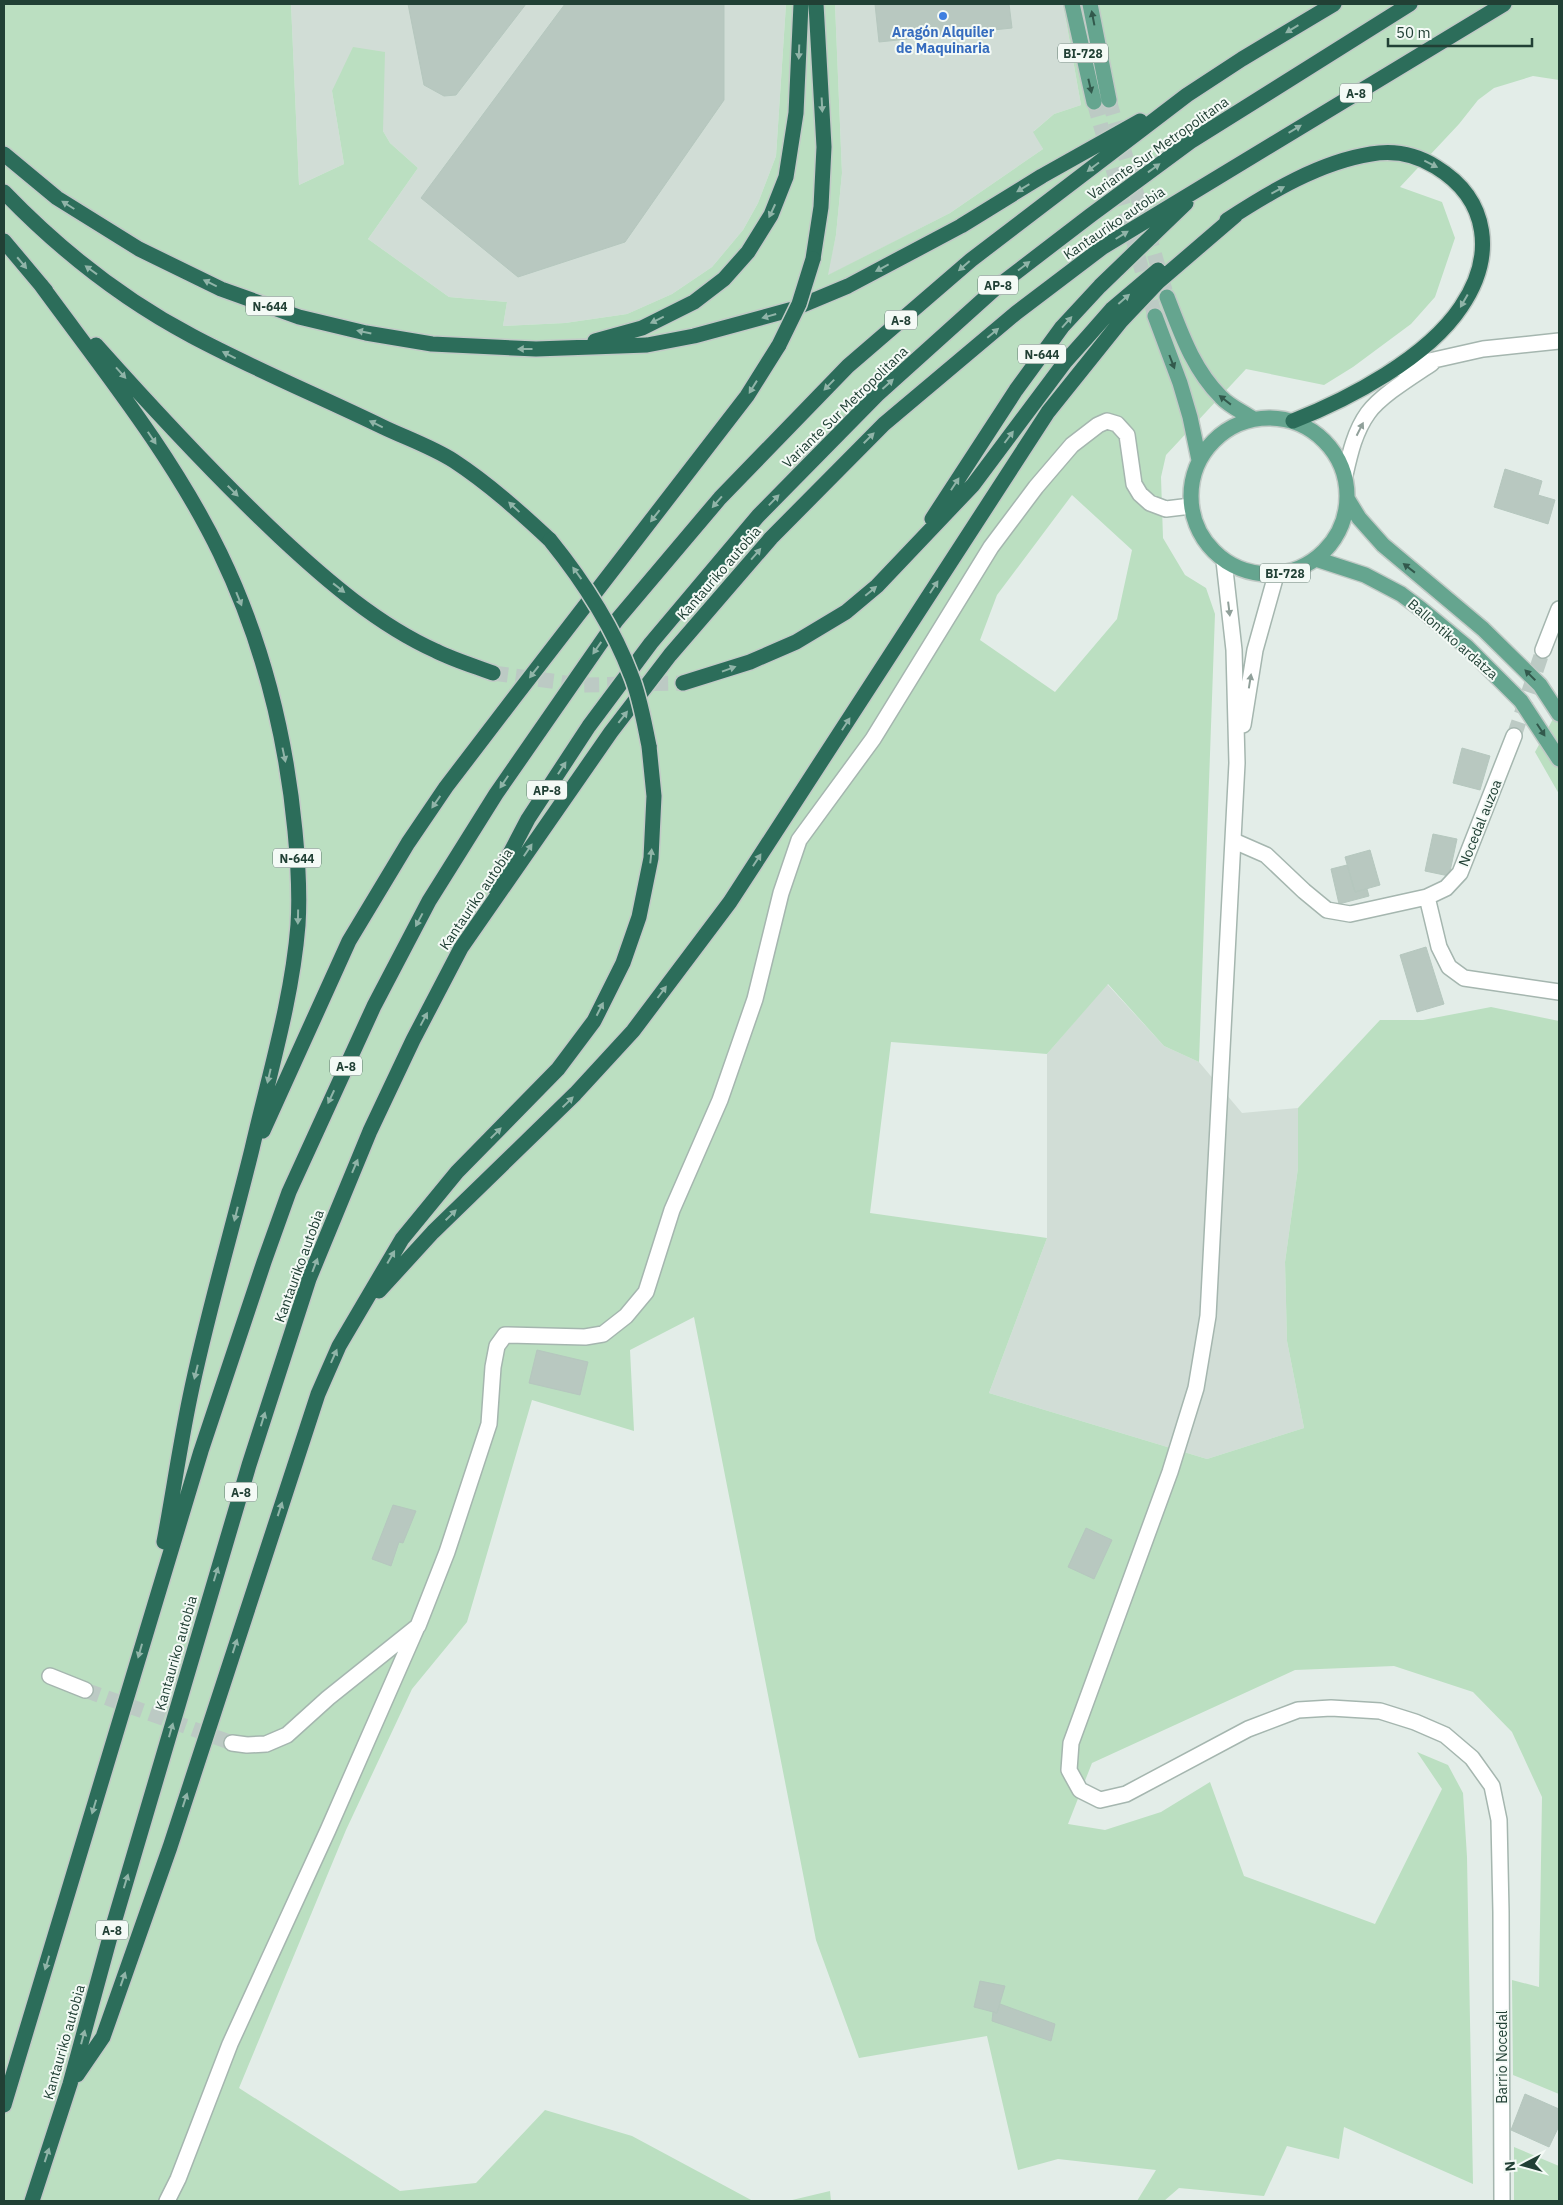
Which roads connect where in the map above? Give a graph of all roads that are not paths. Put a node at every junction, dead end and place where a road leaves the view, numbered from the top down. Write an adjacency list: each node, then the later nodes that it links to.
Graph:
1 (800, 4): 18 (highway, N-644, one-way to 18)
2 (816, 4): 43 (highway, one-way to 43, bridge)
3 (1072, 4): 4 (main road, BI-728, one-way to 4)
4 (1090, 4)
5 (1334, 4): 8 (highway, A-8, one-way to 8)
6 (1410, 4): 41 (highway, Variante Sur Metropolitana / AP-8, one-way to 6)
7 (1504, 4): 10 (highway, Kantauriko autobia / A-8, one-way to 7)
8 (1188, 95): 18 (highway, N-644, one-way to 18); 45 (highway, A-8, one-way to 45)
9 (4, 154): 18 (highway, N-644, one-way to 9)
10 (1208, 181): 27 (highway, N-644, one-way to 10); 41 (highway, Kantauriko autobia / A-8, one-way to 10)
11 (4, 192): 44 (highway, one-way to 11, bridge)
12 (1236, 214): 20 (highway, one-way to 20); 27 (highway, one-way to 12); 44 (highway, one-way to 12)
13 (4, 242): 14 (highway, N-644, one-way to 14)
14 (41, 285): 33 (highway, N-644, one-way to 33); 43 (highway, N-644, one-way to 43)
15 (1167, 297): 21 (main road, one-way to 15)
16 (1154, 316): 23 (main road, BI-728, one-way to 23)
17 (1559, 341): 19 (street)
18 (574, 347)
19 (1440, 358): 20 (street); 24 (street, one-way to 19)
20 (1390, 370): 22 (highway)
21 (1253, 419): 22 (main road, BI-728); 23 (main road, BI-728)
22 (1293, 421): 24 (main road, BI-728)
23 (1199, 460): 26 (main road, BI-728)
24 (1345, 475): 25 (main road, BI-728)
25 (1348, 500): 29 (main road, BI-728); 35 (main road, Ballontiko ardatza, one-way to 25)
26 (1191, 506): 28 (main road, BI-728); 46 (street)
27 (909, 554): 34 (highway, N-644, one-way to 27)
28 (1224, 560): 30 (main road, BI-728); 38 (street, one-way to 38)
29 (1316, 560): 30 (main road, BI-728); 37 (main road, Ballontiko ardatza / BI-728, one-way to 37)
30 (1276, 575): 38 (street, one-way to 30)
31 (1559, 610): 32 (street)
32 (1543, 650)
33 (493, 673)
34 (683, 683)
35 (1559, 714)
36 (1514, 736): 40 (street, Nocedal auzoa)
37 (1559, 759)
38 (1237, 763): 39 (street, Barrio Nocedal)
39 (1234, 841): 40 (street, Nocedal auzoa); 54 (street, Barrio Nocedal)
40 (1427, 897): 42 (street)
41 (461, 948): 50 (highway, Kantauriko autobia / A-8, one-way to 41)
42 (1559, 992)
43 (248, 1167): 45 (highway, one-way to 45)
44 (358, 1314): 50 (highway, one-way to 44)
45 (153, 1604): 51 (highway, A-8, one-way to 51)
46 (418, 1626): 49 (street); 53 (street)
47 (50, 1676): 48 (street)
48 (86, 1690)
49 (232, 1743)
50 (70, 2084): 52 (highway, Kantauriko autobia / A-8, one-way to 50)
51 (4, 2105)
52 (32, 2201)
53 (168, 2201)
54 (1502, 2201)

